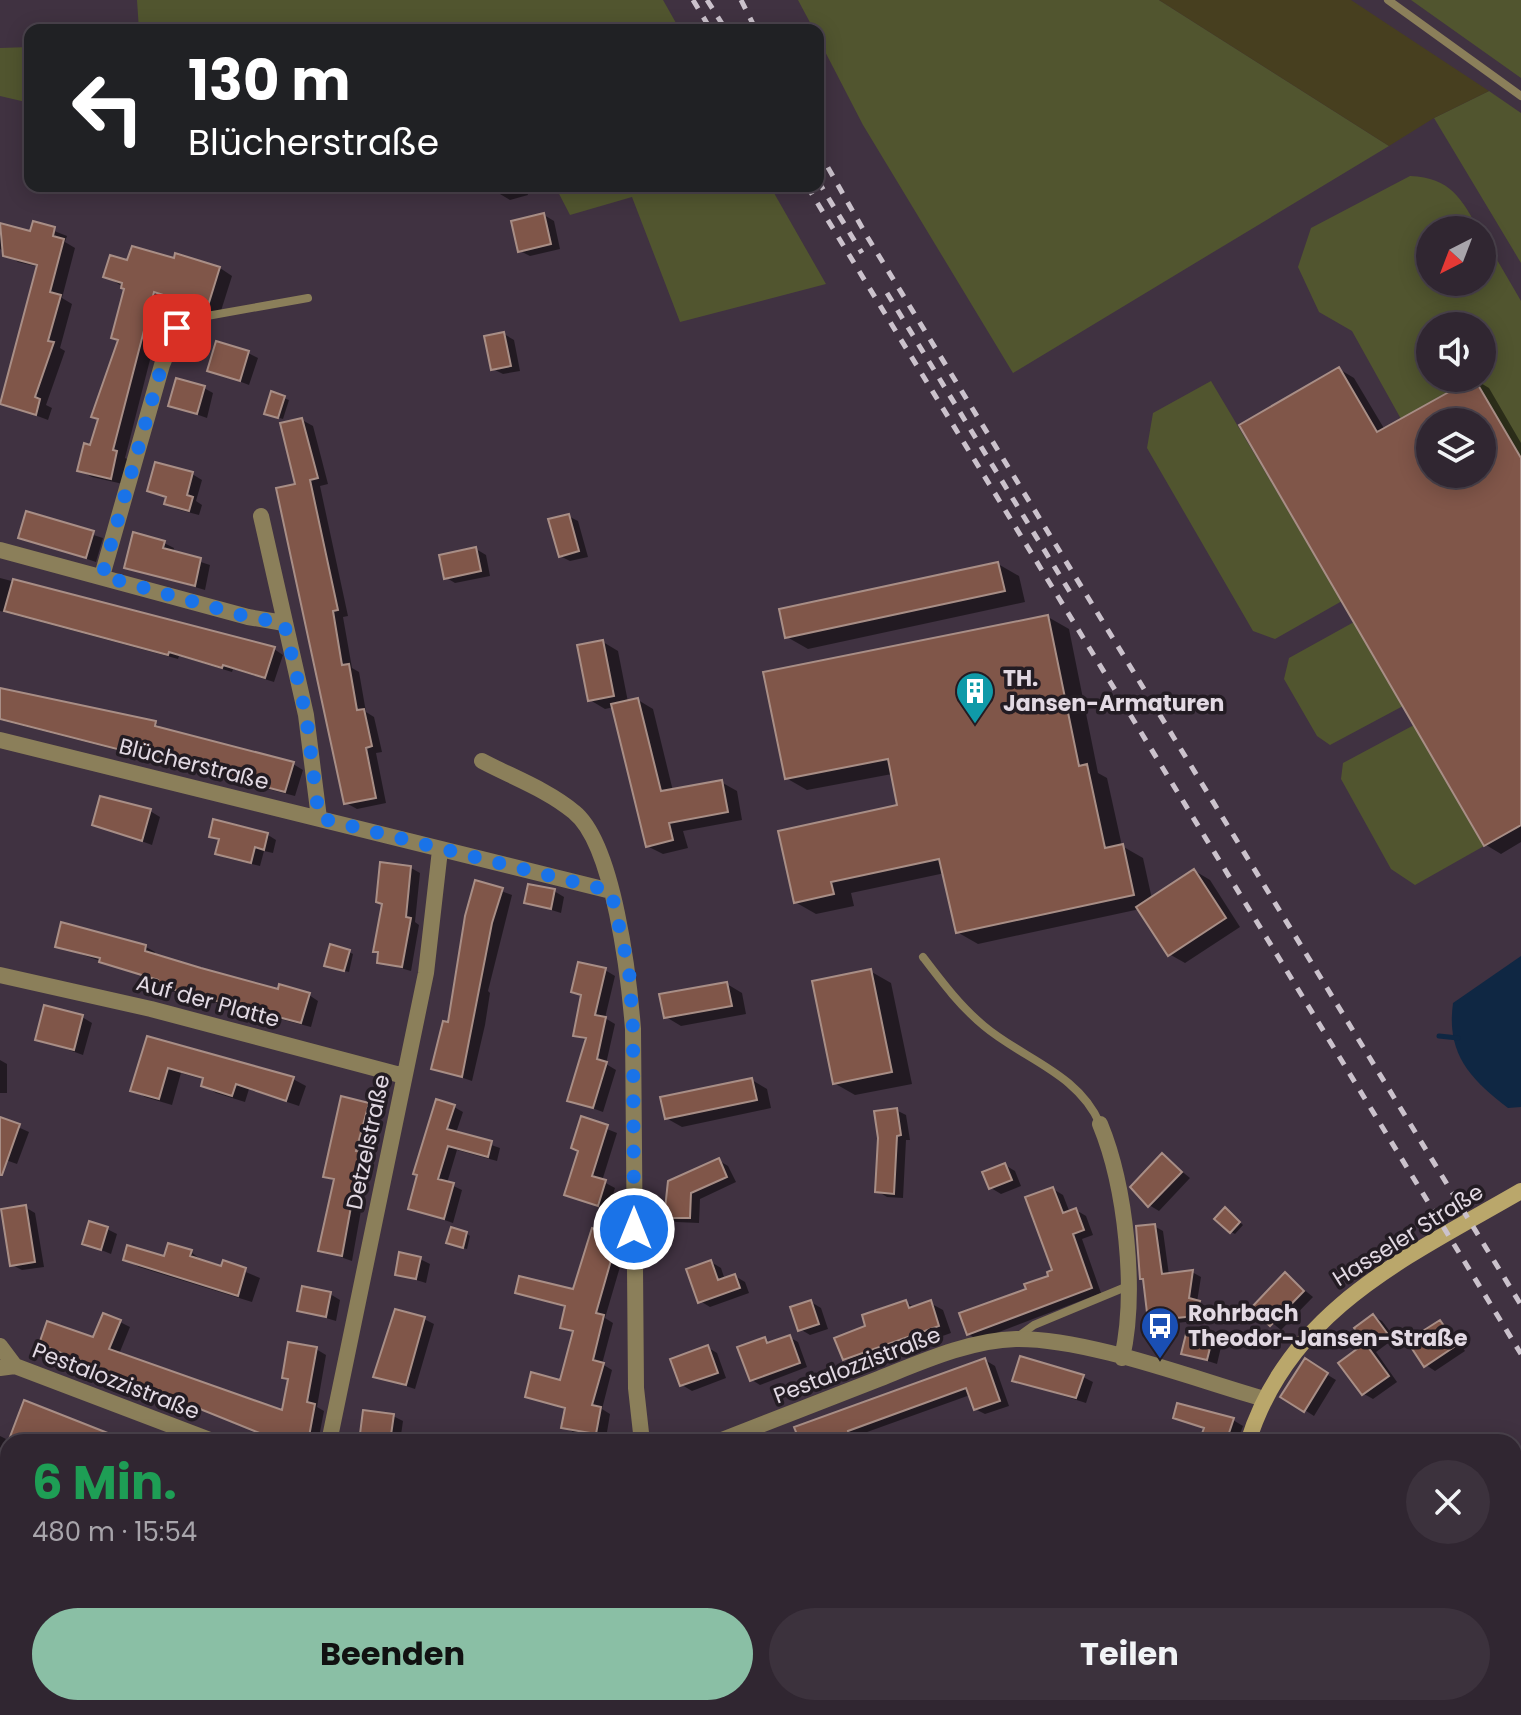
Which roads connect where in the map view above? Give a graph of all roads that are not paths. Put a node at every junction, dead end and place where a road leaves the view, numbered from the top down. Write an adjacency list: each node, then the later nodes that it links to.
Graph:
1 (1388, 0): 2 (lane)
2 (1521, 96)
3 (308, 298): 4 (lane)
4 (177, 328): 7 (street)
5 (261, 516): 8 (street)
6 (0, 550): 7 (street)
7 (102, 576): 8 (street)
8 (284, 623): 11 (street)
9 (0, 740): 11 (street, Blücherstraße)
10 (482, 761): 13 (street)
11 (319, 818): 12 (street, Blücherstraße)
12 (440, 850): 13 (street, Blücherstraße); 16 (street, Detzelstraße)
13 (611, 891): 27 (street)
14 (923, 957): 17 (lane)
15 (0, 975): 16 (street, Auf der Platte)
16 (404, 1076): 26 (street, Detzelstraße)
17 (1100, 1124): 19 (street)
18 (1521, 1191): 24 (street, Hasseler Straße)
19 (1128, 1286): 20 (lane, Pestalozzistraße); 22 (street)
20 (1015, 1339): 22 (street, Pestalozzistraße); 28 (street, Pestalozzistraße)
21 (0, 1346): 23 (street)
22 (1122, 1358): 24 (street, Pestalozzistraße)
23 (8, 1367): 25 (street, Pestalozzistraße)
24 (1264, 1399): 29 (street, Hasseler Straße)
25 (193, 1434)
26 (331, 1434)
27 (641, 1434)
28 (737, 1434)
29 (1251, 1434)

